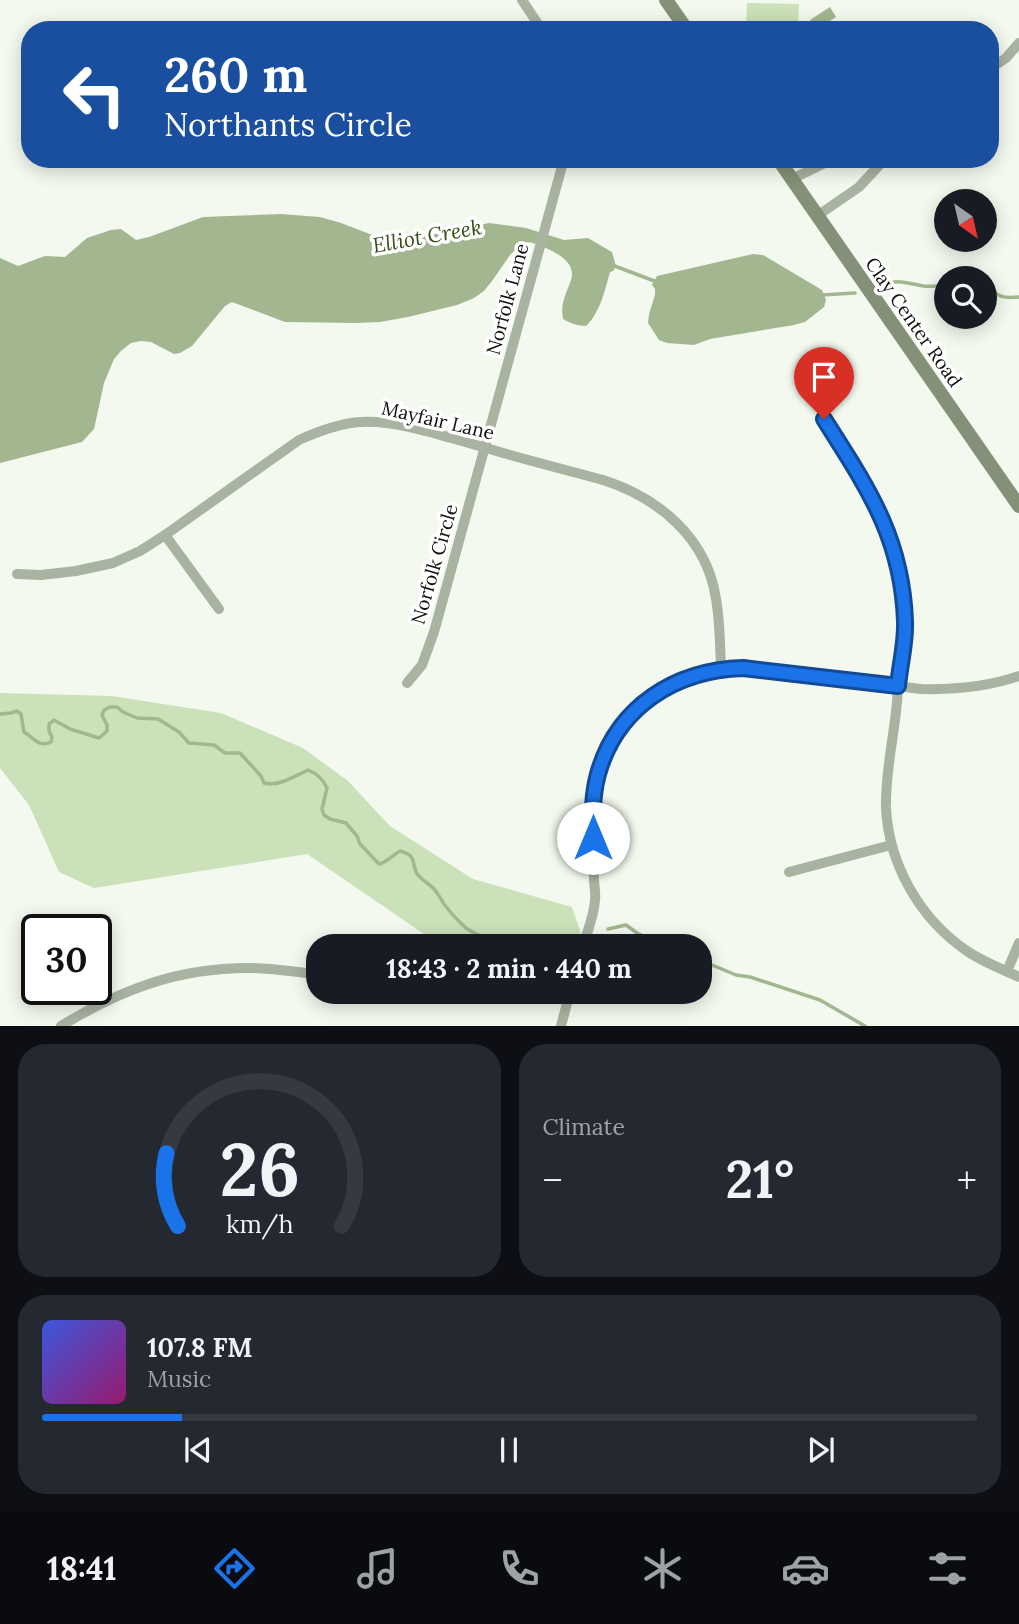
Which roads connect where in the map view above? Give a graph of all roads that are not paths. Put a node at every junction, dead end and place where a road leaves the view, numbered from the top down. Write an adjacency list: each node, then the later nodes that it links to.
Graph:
1 (523, 0): 3 (street)
2 (666, 0): 4 (street)
3 (536, 21)
4 (681, 21)
5 (1019, 43): 6 (street)
6 (999, 63)
7 (562, 168): 14 (street, Norfolk Lane)
8 (784, 168): 11 (street, Clay Center Road)
9 (815, 168): 11 (street)
10 (877, 168): 12 (street)
11 (792, 179): 12 (street, Clay Center Road)
12 (817, 216): 15 (street, Clay Center Road)
13 (824, 419): 22 (street)
14 (485, 448): 16 (street, Mayfair Lane); 19 (street, Mayfair Lane); 21 (street, Norfolk Circle)
15 (1019, 506)
16 (165, 535): 17 (street, Mayfair Lane); 18 (street)
17 (17, 573)
18 (219, 609)
19 (721, 669): 22 (street); 25 (street)
20 (1019, 676): 22 (street)
21 (407, 683)
22 (898, 686): 23 (street)
23 (891, 845): 24 (street); 27 (street)
24 (789, 872)
25 (587, 934)
26 (1019, 943): 27 (street)
27 (1007, 971): 29 (street)
28 (306, 973): 31 (street)
29 (1019, 977)
30 (567, 1004): 32 (street)
31 (61, 1026)
32 (561, 1026)

